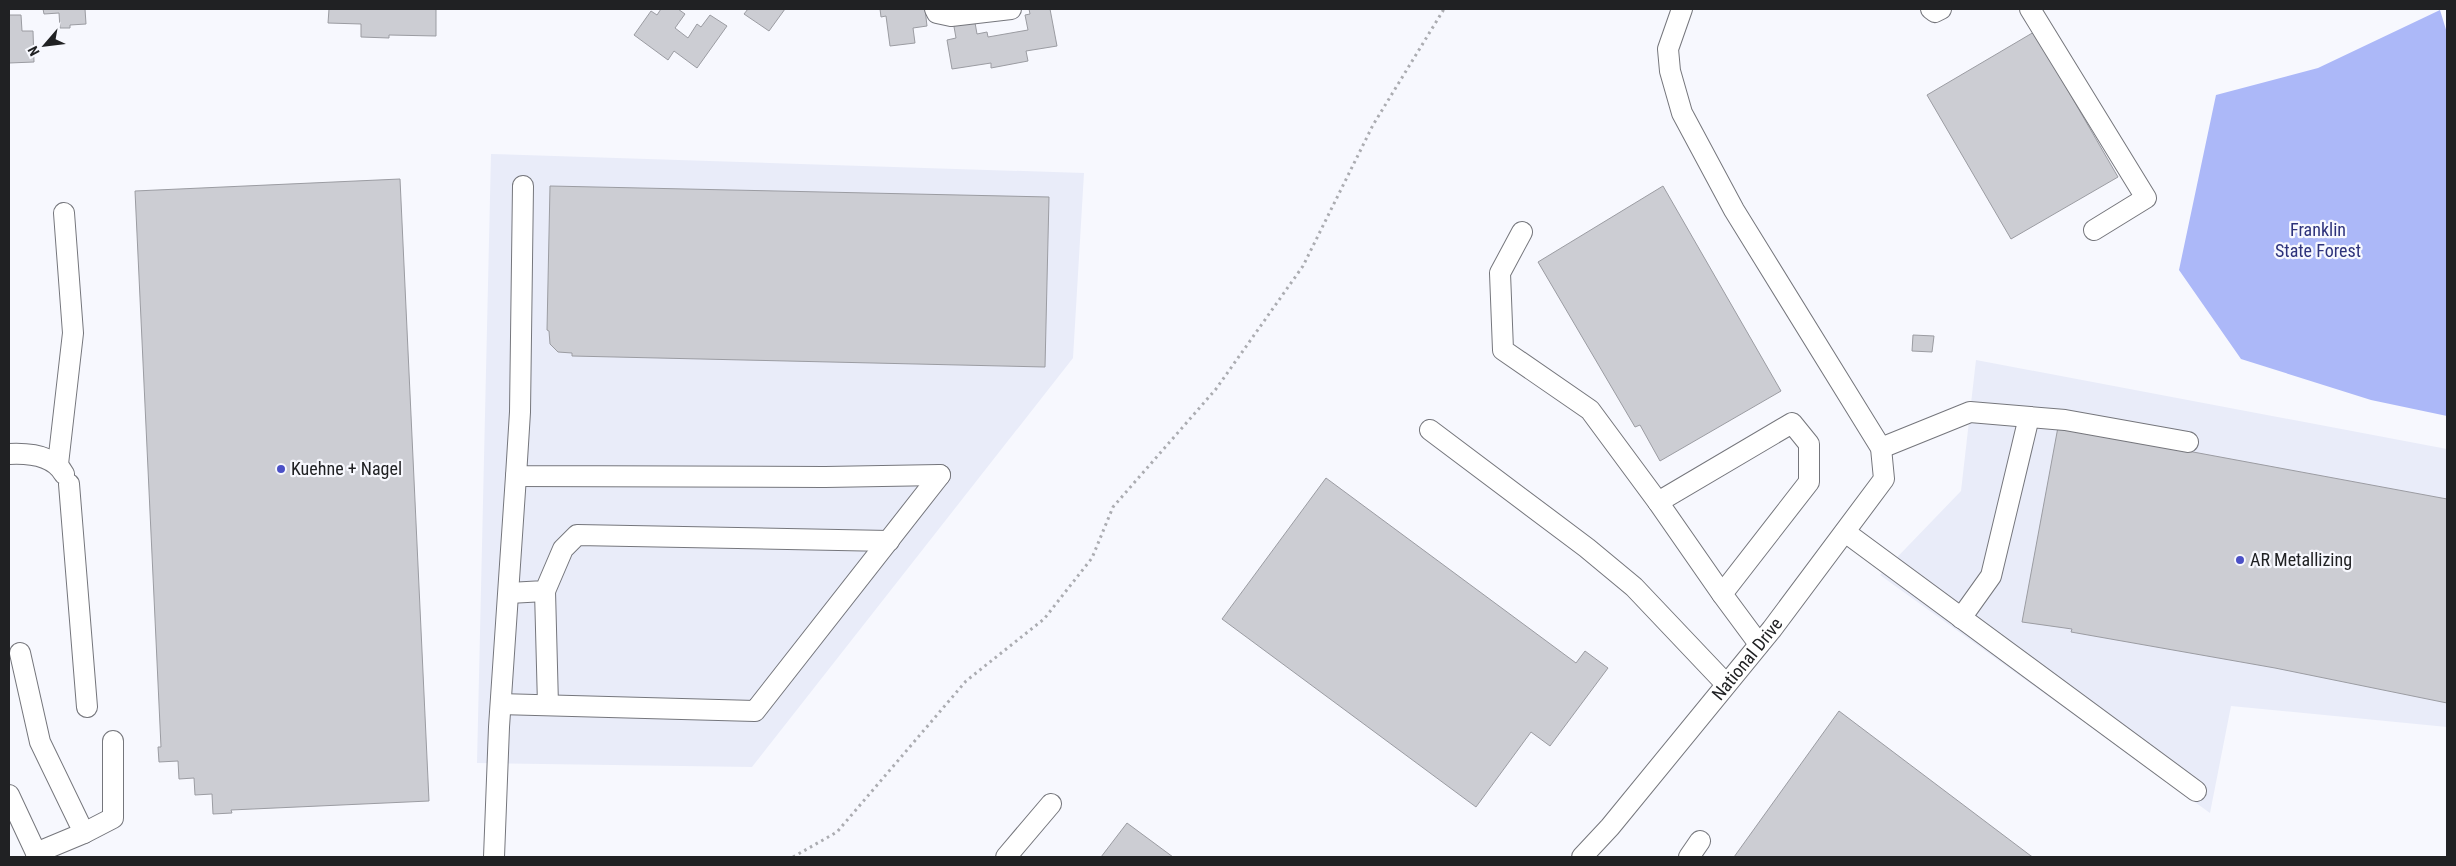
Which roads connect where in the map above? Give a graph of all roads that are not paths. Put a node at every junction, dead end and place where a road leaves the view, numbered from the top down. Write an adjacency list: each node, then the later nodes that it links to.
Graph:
1 (935, 9): 2 (street)
2 (1011, 9)
3 (1682, 9): 14 (street)
4 (1931, 9): 5 (street)
5 (1940, 9)
6 (2030, 9): 9 (street)
7 (523, 186): 17 (street)
8 (64, 213): 16 (street)
9 (2094, 230)
10 (1522, 232): 18 (street)
11 (2029, 417): 13 (street); 14 (street); 24 (street)
12 (1430, 430): 27 (street)
13 (2188, 442)
14 (1881, 448): 19 (street, National Drive)
15 (9, 454): 16 (street)
16 (58, 464): 30 (street)
17 (516, 476): 20 (street); 22 (street)
18 (1658, 502): 23 (street); 23 (street)
19 (1845, 532): 24 (street); 25 (street, National Drive)
20 (888, 541): 21 (street); 29 (street)
21 (545, 591): 22 (street); 29 (street)
22 (508, 593): 28 (street)
23 (1722, 594): 25 (street)
24 (1961, 618): 32 (street)
25 (1759, 644): 27 (street, National Drive)
26 (20, 653): 35 (street)
27 (1726, 684): 39 (street, National Drive)
28 (501, 704): 29 (street); 37 (street)
29 (548, 705)
30 (87, 707)
31 (114, 741): 35 (street)
32 (2196, 791)
33 (9, 795): 36 (street)
34 (1052, 804): 38 (street)
35 (84, 833): 36 (street)
36 (37, 855)
37 (494, 857)
38 (1006, 857)
39 (1582, 857)

